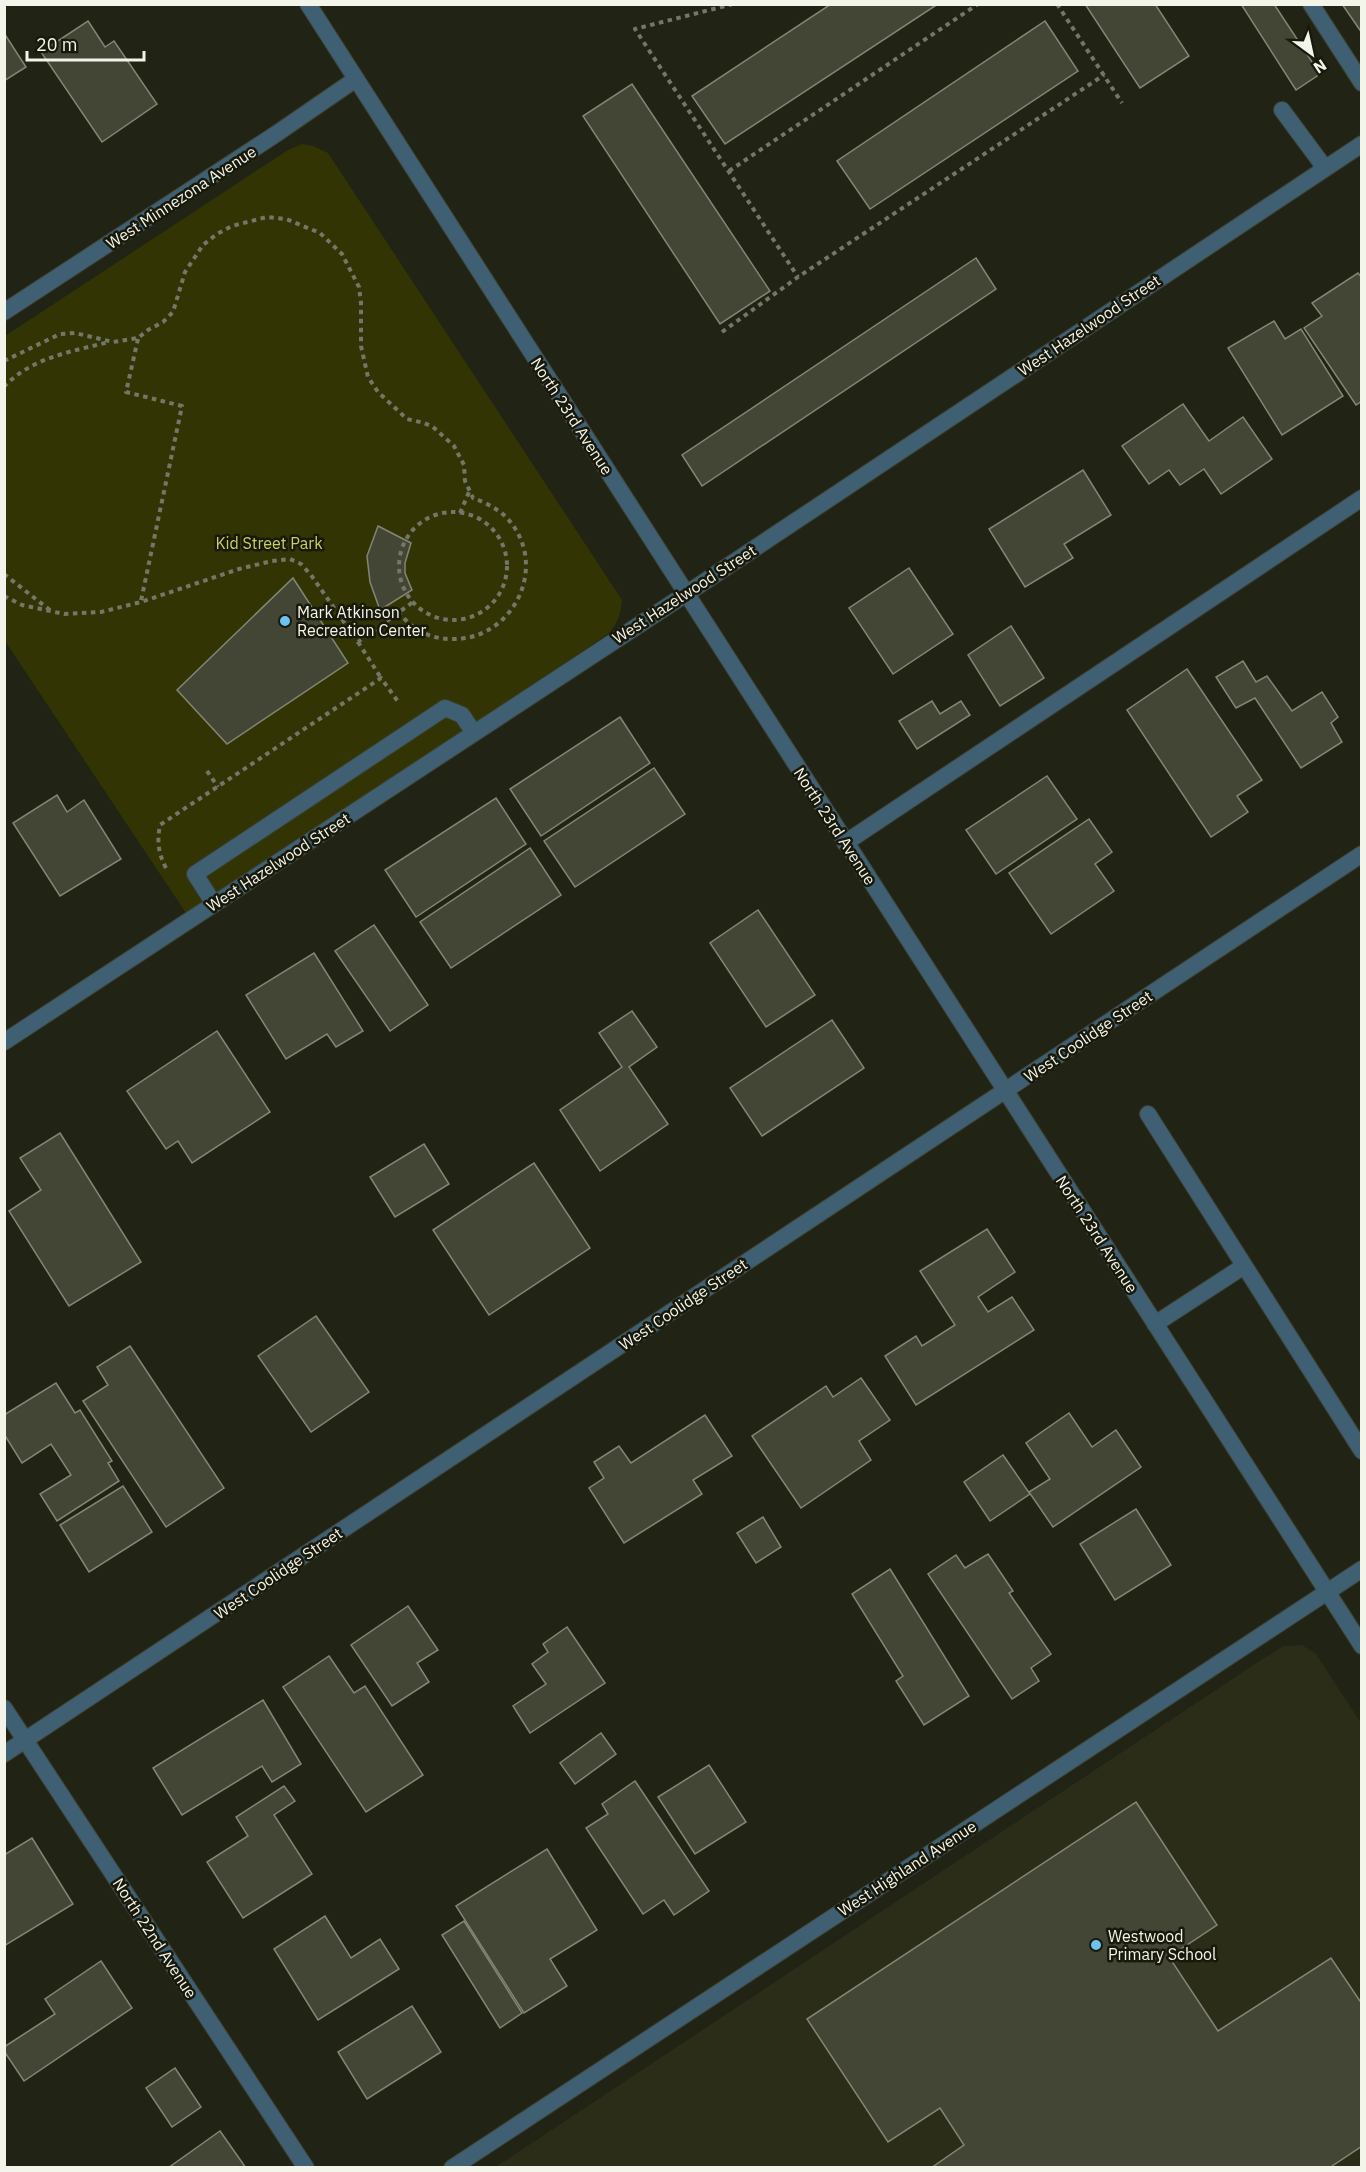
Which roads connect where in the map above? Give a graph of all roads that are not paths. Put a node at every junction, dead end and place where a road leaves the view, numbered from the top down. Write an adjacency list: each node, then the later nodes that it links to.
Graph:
1 (308, 4): 3 (street, North 23rd Avenue)
2 (1311, 4): 4 (street)
3 (356, 79): 8 (street, West Minnezona Avenue); 10 (street, North 23rd Avenue)
4 (1362, 83)
5 (1282, 110): 7 (street)
6 (1362, 144): 7 (street, West Hazelwood Street)
7 (1325, 168): 10 (street, West Hazelwood Street)
8 (4, 312)
9 (1362, 498): 12 (street)
10 (686, 594): 11 (street, West Hazelwood Street); 12 (street, North 23rd Avenue)
11 (474, 733): 14 (street, West Hazelwood Street); 14 (street)
12 (845, 843): 16 (street, North 23rd Avenue)
13 (1359, 862): 16 (street, West Coolidge Street)
14 (214, 904): 15 (street, West Hazelwood Street)
15 (4, 1042)
16 (1006, 1091): 19 (street, North 23rd Avenue); 25 (street, West Coolidge Street)
17 (1148, 1114): 18 (street)
18 (1244, 1266): 19 (street); 20 (street)
19 (1155, 1324): 22 (street, North 23rd Avenue)
20 (1362, 1451)
21 (1362, 1569): 22 (street, West Highland Avenue)
22 (1327, 1592): 23 (street, North 23rd Avenue); 28 (street, West Highland Avenue)
23 (1362, 1646)
24 (4, 1708): 25 (street, North 22nd Avenue)
25 (26, 1740): 26 (street, West Coolidge Street); 27 (street, North 22nd Avenue)
26 (4, 1754)
27 (306, 2168)
28 (452, 2168)

